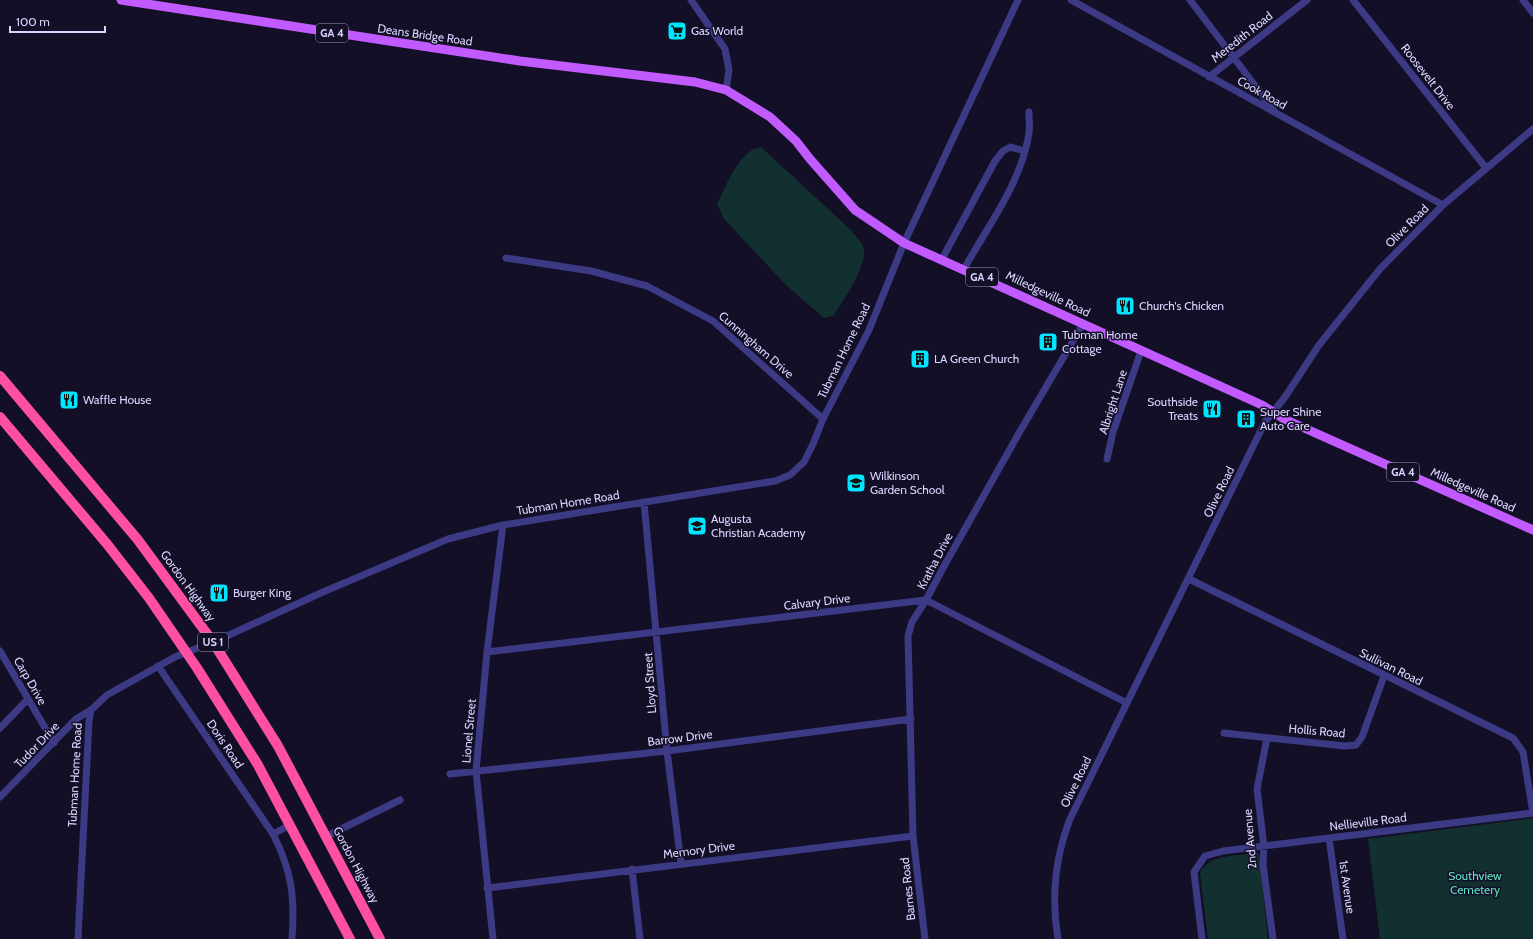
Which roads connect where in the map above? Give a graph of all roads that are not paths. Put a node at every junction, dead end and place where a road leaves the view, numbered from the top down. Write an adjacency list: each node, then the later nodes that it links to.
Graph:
1 (121, 0): 12 (main road, Deans Bridge Road / GA 4)
2 (690, 0): 12 (street)
3 (1018, 0): 19 (street, Tubman Home Road)
4 (1071, 0): 11 (street, Cook Road)
5 (1190, 0): 10 (street)
6 (1307, 0): 10 (street, Meredith Road)
7 (1353, 0): 17 (street, Roosevelt Drive)
8 (1522, 0): 9 (street)
9 (1533, 13)
10 (1235, 58): 11 (street, Meredith Road); 14 (street)
11 (1210, 77): 14 (street, Cook Road)
12 (726, 90): 19 (main road, Milledgeville Road / GA 4)
13 (1029, 112): 16 (street)
14 (1276, 114): 18 (street, Cook Road)
15 (1533, 129): 17 (street, Olive Road)
16 (1025, 151): 21 (street); 22 (street)
17 (1486, 168): 18 (street, Olive Road)
18 (1443, 205): 26 (street, Olive Road)
19 (904, 243): 21 (main road, Milledgeville Road / GA 4); 28 (street, Tubman Home Road)
20 (506, 258): 28 (street, Cunningham Drive)
21 (942, 259): 22 (main road, Milledgeville Road / GA 4)
22 (964, 269): 23 (main road, Milledgeville Road / GA 4)
23 (1083, 324): 24 (main road, Milledgeville Road / GA 4); 34 (street, Kratha Drive)
24 (1141, 352): 26 (main road, Milledgeville Road / GA 4); 29 (street, Albright Lane)
25 (0, 376): 36 (highway, Gordon Highway / US 1)
26 (1273, 413): 32 (main road, Milledgeville Road / GA 4); 33 (street, Olive Road)
27 (0, 418): 38 (highway, US 1)
28 (823, 418): 30 (street, Tubman Home Road)
29 (1107, 459)
30 (644, 502): 31 (street, Tubman Home Road); 35 (street, Lloyd Street)
31 (503, 525): 36 (street, Tubman Home Road); 39 (street, Lionel Street)
32 (1533, 530)
33 (1189, 579): 41 (street, Sullivan Road); 43 (street, Olive Road)
34 (926, 600): 35 (street, Calvary Drive); 43 (street); 45 (street, Kratha Drive)
35 (657, 632): 39 (street, Calvary Drive); 50 (street, Lloyd Street)
36 (212, 642): 38 (street, Tubman Home Road); 58 (highway, Gordon Highway / US 1)
37 (0, 651): 42 (street, Carp Drive)
38 (187, 652): 40 (street, Tubman Home Road); 56 (highway, US 1)
39 (487, 652): 51 (street, Lionel Street)
40 (158, 666): 44 (street, Tubman Home Road); 57 (street, Doris Road)
41 (1384, 676): 48 (street, Hollis Road); 55 (street, Sullivan Road)
42 (28, 699): 46 (street); 49 (street, Carp Drive)
43 (1127, 703): 72 (street, Olive Road)
44 (91, 710): 49 (street, Tudor Drive); 65 (street, Tubman Home Road)
45 (911, 719): 50 (street, Barrow Drive); 59 (street, Kratha Drive)
46 (0, 728)
47 (1224, 733): 48 (street, Hollis Road)
48 (1267, 738): 61 (street, 2nd Avenue)
49 (54, 743): 53 (street, Tudor Drive)
50 (667, 751): 51 (street, Barrow Drive); 62 (street, Lloyd Street)
51 (476, 771): 52 (street, Barrow Drive); 64 (street, Lionel Street)
52 (450, 774)
53 (0, 797)
54 (400, 800): 58 (street)
55 (1533, 813): 60 (street, Nellieville Road)
56 (290, 825): 57 (street); 67 (highway, US 1)
57 (273, 834): 66 (street, Doris Road)
58 (327, 836): 68 (highway, Gordon Highway / US 1)
59 (913, 836): 62 (street, Memory Drive); 71 (street, Barnes Road)
60 (1329, 838): 61 (street, Nellieville Road); 75 (street, 1st Avenue)
61 (1264, 847): 73 (street, Nellieville Road); 74 (street, 2nd Avenue)
62 (681, 863): 63 (street, Memory Drive)
63 (632, 869): 64 (street, Memory Drive); 70 (street)
64 (487, 888): 69 (street, Lionel Street)
65 (78, 939)
66 (292, 939)
67 (350, 939)
68 (380, 939)
69 (493, 939)
70 (640, 939)
71 (925, 939)
72 (1058, 939)
73 (1202, 939)
74 (1273, 939)
75 (1343, 939)

